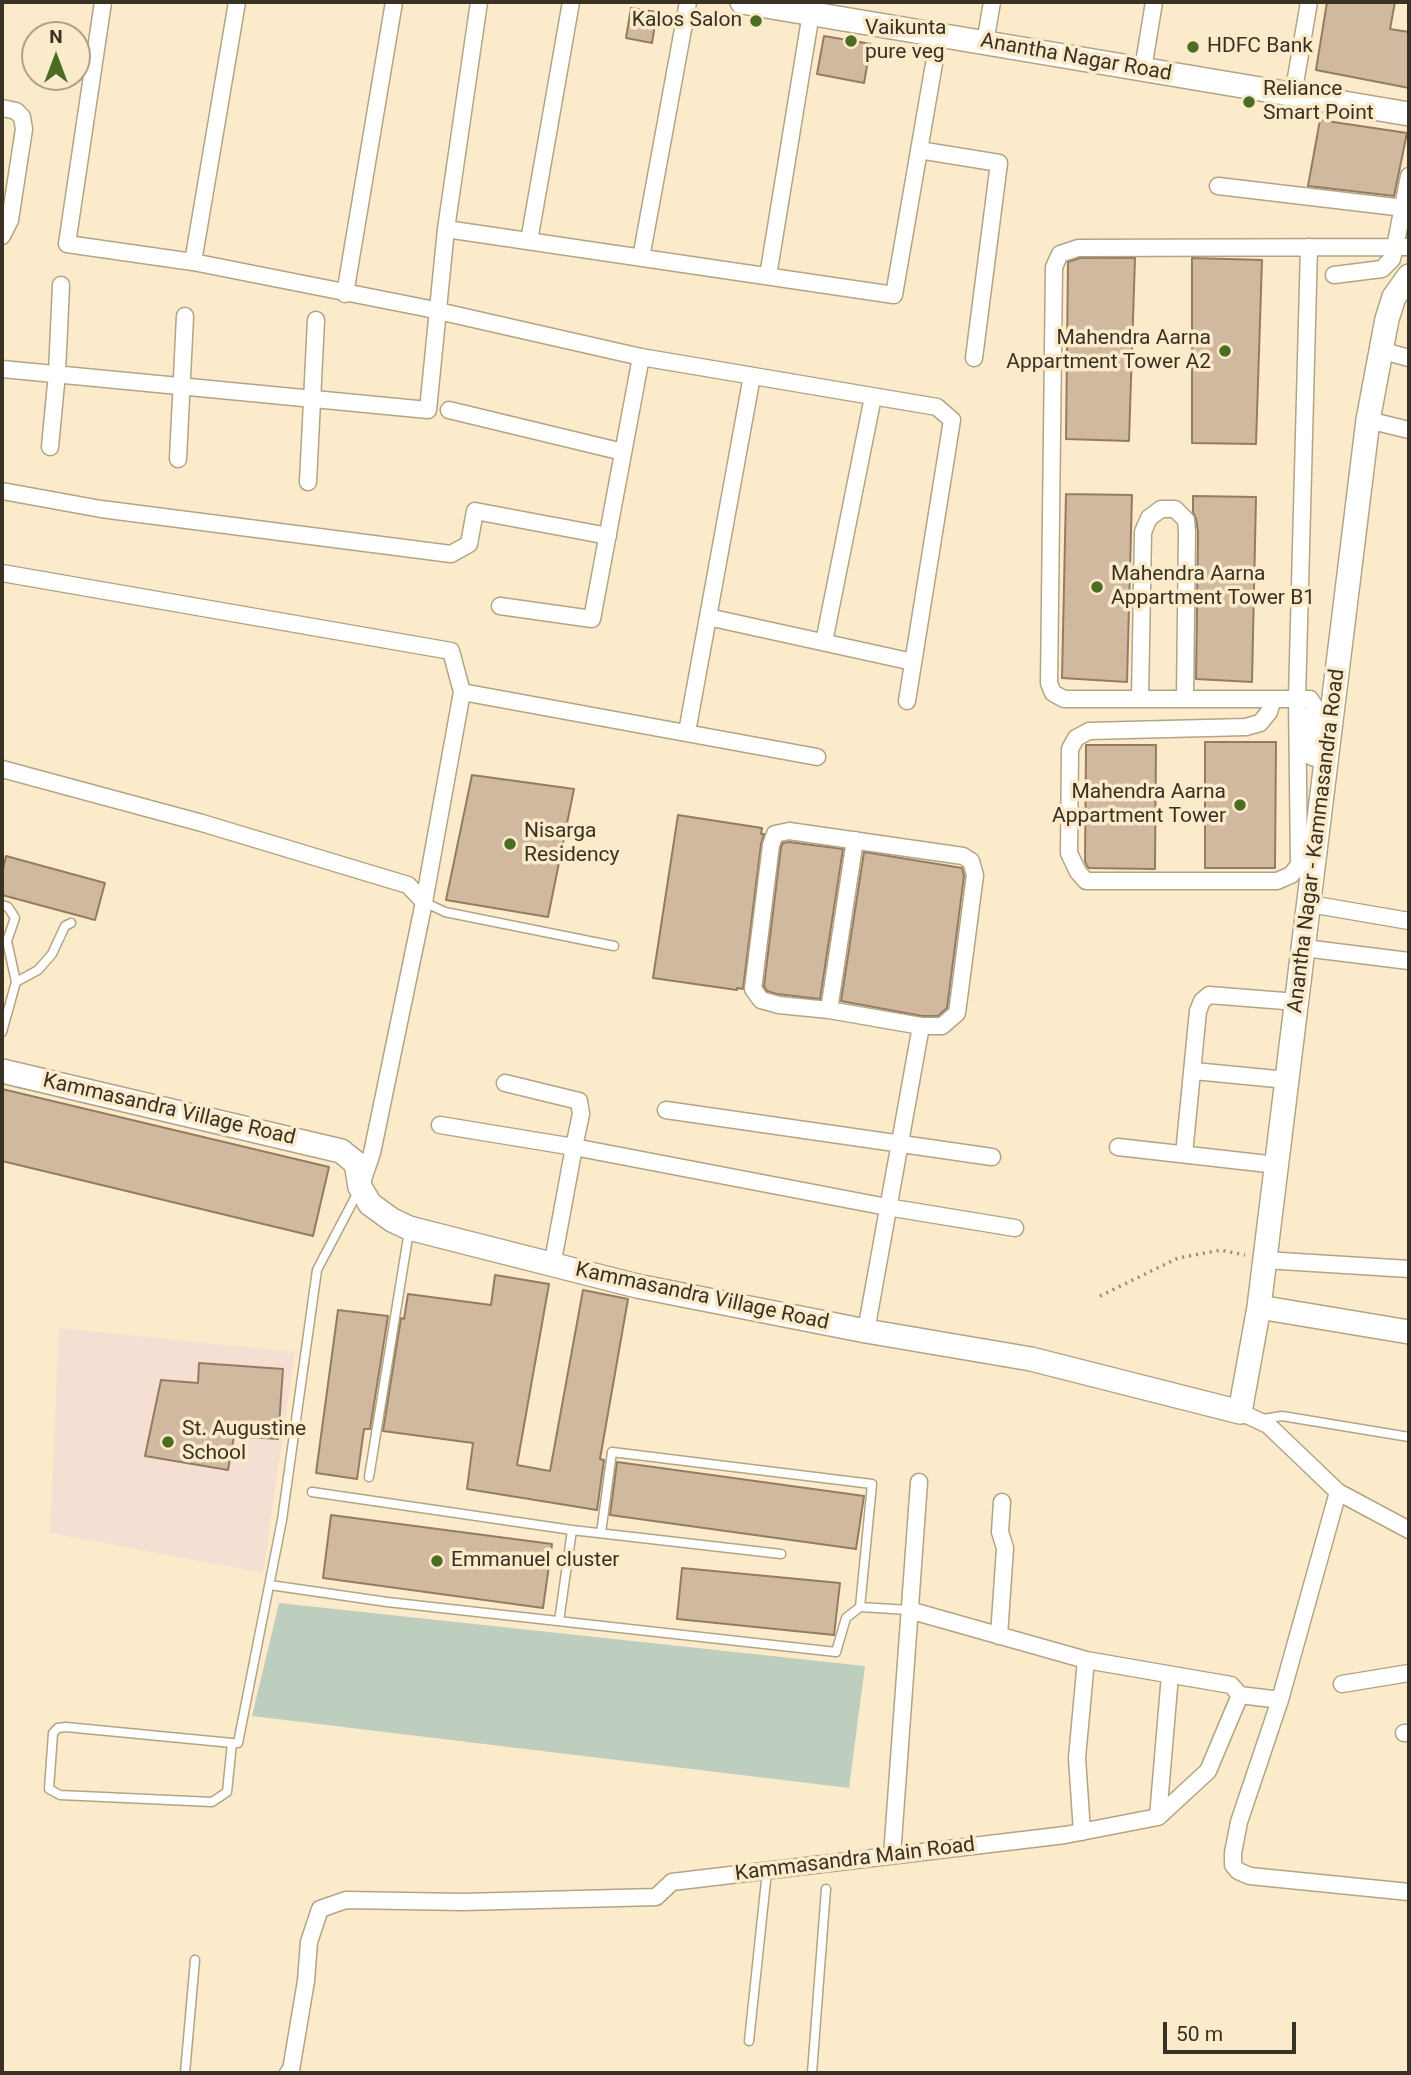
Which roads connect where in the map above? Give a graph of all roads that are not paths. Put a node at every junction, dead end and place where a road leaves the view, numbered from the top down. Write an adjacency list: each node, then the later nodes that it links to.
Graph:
1 (103, 2): 28 (street)
2 (237, 2): 28 (street)
3 (394, 2): 33 (street)
4 (479, 2): 22 (street)
5 (571, 2): 24 (street)
6 (688, 2): 27 (street)
7 (742, 2): 11 (street, Anantha Nagar Road)
8 (992, 2): 13 (street)
9 (1154, 2): 14 (street)
10 (1309, 2): 15 (street)
11 (823, 10): 12 (street, Anantha Nagar Road); 30 (street)
12 (939, 35): 13 (street, Anantha Nagar Road); 18 (street)
13 (985, 43): 14 (street, Anantha Nagar Road)
14 (1143, 69): 15 (street, Anantha Nagar Road)
15 (1293, 95): 17 (street, Anantha Nagar Road)
16 (2, 108): 23 (street)
17 (1409, 114)
18 (919, 150): 30 (street); 40 (street)
19 (1409, 176): 21 (street)
20 (1218, 186): 21 (street)
21 (1404, 208): 26 (street)
22 (446, 229): 24 (street); 35 (street)
23 (2, 236)
24 (529, 242): 27 (street)
25 (1309, 247): 26 (street); 63 (street); 65 (street)
26 (1402, 247): 29 (street)
27 (641, 258): 30 (street)
28 (193, 262): 33 (street)
29 (1334, 275)
30 (768, 276)
31 (1409, 276): 34 (street, Anantha Nagar - Kammasandra Road)
32 (61, 285): 43 (street)
33 (345, 293): 35 (street)
34 (1402, 298): 38 (street, Anantha Nagar - Kammasandra Road)
35 (438, 311): 39 (street); 46 (street)
36 (185, 316): 45 (street)
37 (316, 320): 46 (street)
38 (1380, 350): 41 (street); 49 (street, Anantha Nagar - Kammasandra Road)
39 (641, 357): 44 (street); 52 (street)
40 (974, 358)
41 (1409, 358)
42 (2, 369): 43 (street)
43 (57, 373): 45 (street); 51 (street)
44 (752, 376): 47 (street); 59 (street)
45 (182, 385): 46 (street); 53 (street)
46 (313, 397): 54 (street)
47 (873, 397): 60 (street); 61 (street)
48 (449, 410): 52 (street)
49 (1368, 420): 50 (street); 70 (street, Anantha Nagar - Kammasandra Road)
50 (1409, 430)
51 (50, 447)
52 (623, 452): 56 (street)
53 (178, 459)
54 (308, 482)
55 (2, 491): 56 (street)
56 (608, 536): 58 (street)
57 (2, 573): 62 (street)
58 (500, 606)
59 (708, 617): 60 (street); 68 (street)
60 (824, 642): 61 (street)
61 (913, 662): 67 (street)
62 (462, 692): 68 (street); 73 (street)
63 (1140, 698): 64 (street); 64 (street)
64 (1185, 698): 66 (street)
65 (1297, 698): 66 (street); 66 (street); 70 (street)
66 (1273, 699)
67 (907, 701)
68 (687, 732): 69 (street)
69 (817, 757)
70 (1327, 762): 74 (street, Anantha Nagar - Kammasandra Road)
71 (2, 769): 73 (street)
72 (855, 840): 83 (street); 83 (street); 84 (street)
73 (424, 902): 78 (lane); 98 (street)
74 (1310, 904): 76 (street); 79 (street, Anantha Nagar - Kammasandra Road)
75 (2, 905): 81 (lane)
76 (1409, 921)
77 (71, 923): 81 (lane)
78 (614, 946)
79 (1304, 948): 80 (street); 82 (street, Anantha Nagar - Kammasandra Road)
80 (1409, 961)
81 (16, 982): 85 (lane)
82 (1297, 1002): 87 (street); 88 (street, Anantha Nagar - Kammasandra Road)
83 (829, 1010): 84 (street)
84 (920, 1026): 92 (street)
85 (2, 1032)
86 (2, 1071): 98 (street, Kammasandra Village Road)
87 (1194, 1071): 88 (street); 95 (street)
88 (1287, 1080): 97 (street, Anantha Nagar - Kammasandra Road)
89 (505, 1083): 94 (street)
90 (666, 1110): 92 (street)
91 (440, 1125): 94 (street)
92 (898, 1144): 96 (street); 99 (street)
93 (1118, 1146): 95 (street)
94 (575, 1147): 99 (street); 103 (street)
95 (1184, 1154): 97 (street)
96 (992, 1157)
97 (1277, 1166): 102 (street, Anantha Nagar - Kammasandra Road)
98 (360, 1187): 100 (street, Kammasandra Village Road); 119 (lane)
99 (887, 1207): 101 (street); 106 (street)
100 (409, 1228): 103 (street, Kammasandra Village Road); 110 (lane)
101 (1016, 1228)
102 (1265, 1259): 104 (street); 105 (street, Anantha Nagar - Kammasandra Road)
103 (552, 1266): 106 (street, Kammasandra Village Road)
104 (1409, 1269)
105 (1259, 1307): 107 (street); 108 (street, Anantha Nagar - Kammasandra Road)
106 (866, 1331): 108 (street, Kammasandra Village Road)
107 (1409, 1332)
108 (1250, 1416): 109 (lane); 113 (street, Kammasandra Village Road)
109 (1409, 1437)
110 (369, 1477)
111 (919, 1482): 121 (street)
112 (312, 1492): 115 (lane)
113 (1338, 1492): 116 (street, Kammasandra Village Road); 129 (street)
114 (1002, 1502): 123 (street)
115 (572, 1530): 117 (lane); 122 (lane)
116 (1409, 1530)
117 (601, 1534): 118 (lane); 120 (lane)
118 (780, 1555)
119 (271, 1585): 122 (lane); 130 (lane)
120 (860, 1607): 121 (lane); 122 (lane)
121 (909, 1610): 123 (street); 133 (street)
122 (559, 1621)
123 (999, 1636): 124 (street)
124 (1086, 1660): 126 (street); 132 (street)
125 (1409, 1673): 127 (street)
126 (1170, 1675): 128 (street); 131 (street)
127 (1342, 1684)
128 (1240, 1695): 129 (street); 131 (street)
129 (1280, 1700): 136 (street)
130 (232, 1743): 130 (lane)
131 (1158, 1817): 132 (street, Kammasandra Main Road)
132 (1082, 1832): 133 (street, Kammasandra Main Road)
133 (892, 1856): 134 (street, Kammasandra Main Road)
134 (767, 1871): 138 (lane); 139 (street, Kammasandra Main Road)
135 (827, 1889): 142 (lane)
136 (1409, 1892)
137 (195, 1959): 140 (lane)
138 (749, 2041)
139 (289, 2071): 141 (street)
140 (185, 2073)
141 (307, 2073)
142 (812, 2073)

